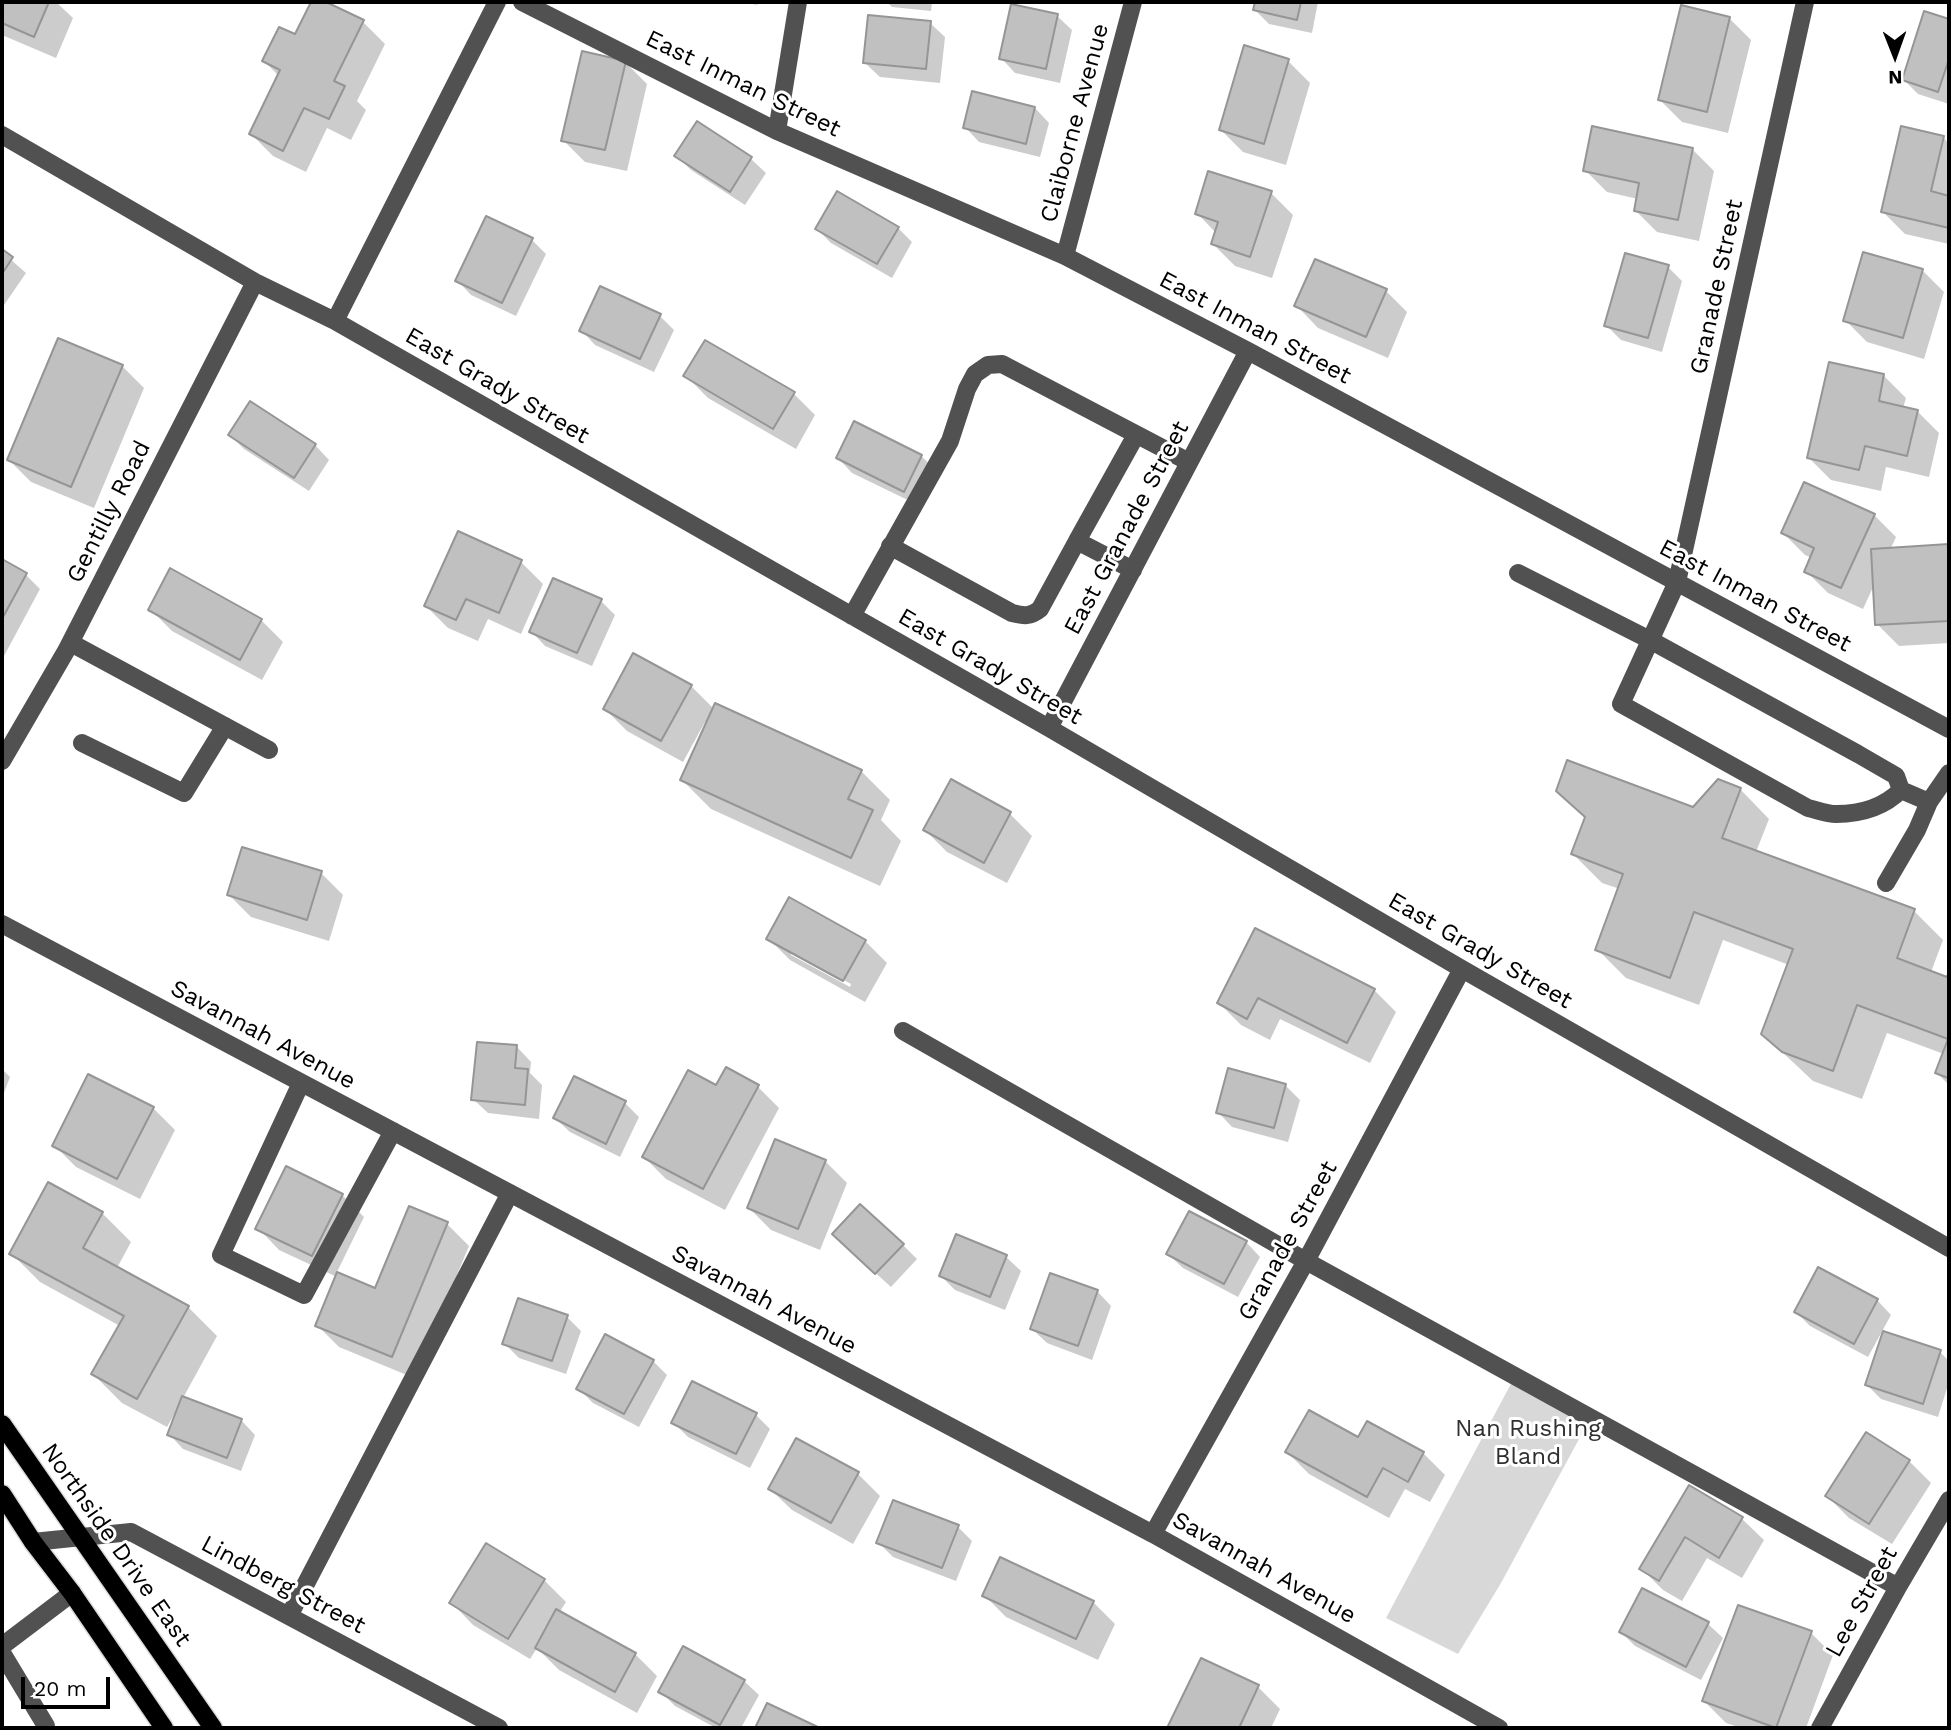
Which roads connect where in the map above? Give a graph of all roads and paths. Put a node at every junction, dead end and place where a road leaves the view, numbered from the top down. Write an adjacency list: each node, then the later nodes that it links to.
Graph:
1 (497, 2): 10 (street)
2 (522, 2): 6 (street, East Inman Street)
3 (797, 2): 6 (street)
4 (1133, 2): 8 (street, Claiborne Avenue)
5 (1805, 2): 18 (street, Granade Street)
6 (777, 131): 8 (street, East Inman Street)
7 (2, 135): 9 (street, East Grady Street)
8 (1065, 256): 11 (street, East Inman Street)
9 (255, 282): 10 (street, East Grady Street); 21 (street, Gentilly Road)
10 (335, 321): 19 (street, East Grady Street)
11 (1248, 351): 13 (street, East Granade Street); 18 (street, East Inman Street)
12 (1136, 435): 13 (street); 14 (street); 15 (street)
13 (1189, 462): 16 (street, East Granade Street)
14 (1077, 541): 15 (street); 16 (street)
15 (890, 546): 19 (street)
16 (1133, 570): 23 (street, East Granade Street)
17 (1518, 573): 20 (street)
18 (1677, 582): 20 (street, Granade Street); 24 (street, East Inman Street)
19 (852, 616): 23 (street, East Grady Street)
20 (1650, 640): 29 (street); 29 (street, Granade Street)
21 (71, 643): 22 (street); 27 (street, Gentilly Road)
22 (225, 726): 25 (street); 26 (street)
23 (1049, 729): 33 (street, East Grady Street)
24 (1949, 729)
25 (82, 743)
26 (269, 750)
27 (2, 761)
28 (1949, 773): 30 (street)
29 (1901, 790): 30 (street)
30 (1929, 802): 31 (street)
31 (1886, 884)
32 (2, 924): 35 (street, Savannah Avenue)
33 (1462, 969): 38 (street, East Grady Street); 39 (street, Granade Street)
34 (903, 1031): 39 (street)
35 (301, 1083): 36 (street, Savannah Avenue); 36 (street)
36 (393, 1132): 37 (street, Savannah Avenue)
37 (509, 1193): 43 (street, Savannah Avenue); 48 (street)
38 (1949, 1248)
39 (1306, 1261): 43 (street, Granade Street); 46 (street)
40 (2, 1424): 44 (main road, Northside Drive East)
41 (2, 1494): 45 (main road)
42 (1949, 1500): 46 (street, Lee Street)
43 (1153, 1534): 55 (street, Savannah Avenue)
44 (80, 1536): 45 (street, Lindberg Street); 48 (street, Lindberg Street); 53 (main road, Northside Drive East)
45 (33, 1542): 47 (main road)
46 (1898, 1587): 56 (street, Lee Street)
47 (72, 1593): 49 (street); 52 (main road)
48 (289, 1616): 54 (street, Lindberg Street)
49 (2, 1646)
50 (2, 1653): 51 (street)
51 (46, 1726)
52 (164, 1728)
53 (213, 1728)
54 (499, 1728)
55 (1499, 1728)
56 (1820, 1728)

